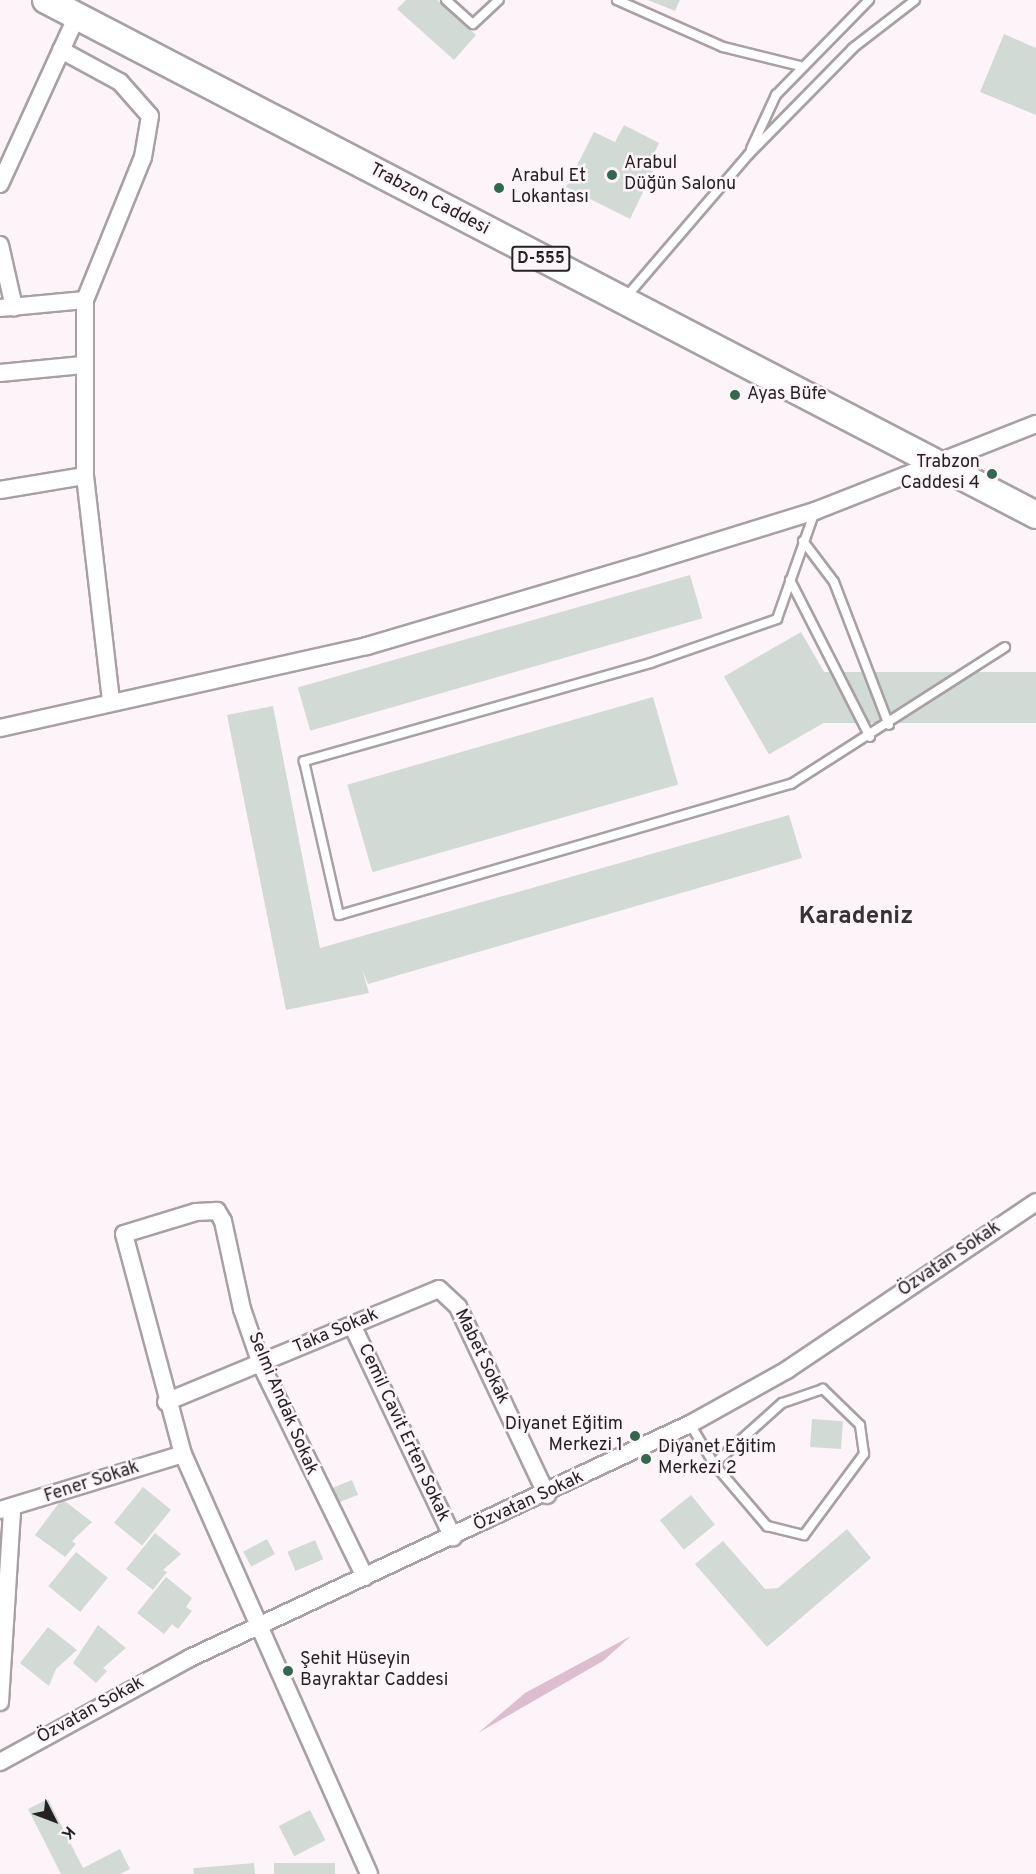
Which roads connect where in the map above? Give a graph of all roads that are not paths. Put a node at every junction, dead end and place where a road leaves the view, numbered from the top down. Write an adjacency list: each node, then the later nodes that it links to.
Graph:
1 (46, 0): 7 (main road, Trabzon Caddesi / D-555)
2 (446, 0): 3 (lane)
3 (499, 0)
4 (617, 0): 9 (lane)
5 (869, 0): 9 (lane)
6 (915, 0): 10 (lane)
7 (77, 16): 8 (street); 14 (main road, Trabzon Caddesi / D-555)
8 (61, 50): 11 (street); 13 (street)
9 (800, 66): 10 (lane)
10 (749, 154): 14 (lane)
11 (0, 184)
12 (0, 245): 15 (street)
13 (85, 300): 15 (street); 16 (street)
14 (622, 302): 19 (main road, Trabzon Caddesi / D-555)
15 (7, 308)
16 (83, 365): 17 (street); 20 (street)
17 (0, 373)
18 (1036, 424): 19 (street)
19 (933, 462): 22 (street); 23 (main road, Trabzon Caddesi / D-555)
20 (85, 476): 21 (street); 27 (street)
21 (0, 490)
22 (815, 511): 24 (lane); 27 (street)
23 (1036, 515)
24 (803, 541): 25 (lane); 28 (lane)
25 (790, 580): 30 (lane); 30 (lane)
26 (1005, 647): 28 (lane)
27 (111, 701): 29 (street)
28 (889, 725): 30 (lane)
29 (0, 728)
30 (870, 737)
31 (1036, 1202): 36 (street, Özvatan Sokak)
32 (439, 1289): 33 (street, Taka Sokak); 39 (street, Mabet Sokak)
33 (353, 1327): 34 (street, Taka Sokak); 41 (street, Cemil Cavit Erten Sokak)
34 (260, 1362): 35 (street, Taka Sokak); 35 (street, Selmi Andak Sokak); 42 (street, Selmi Andak Sokak)
35 (166, 1402): 37 (street)
36 (690, 1424): 38 (lane); 39 (street, Özvatan Sokak)
37 (183, 1454): 40 (street, Fener Sokak); 44 (street)
38 (714, 1464): 38 (lane)
39 (547, 1495): 41 (street, Özvatan Sokak)
40 (6, 1510): 43 (street)
41 (453, 1538): 42 (street, Özvatan Sokak)
42 (365, 1577): 44 (street, Özvatan Sokak)
43 (3, 1617): 45 (street)
44 (257, 1628): 47 (street, Özvatan Sokak); 48 (street)
45 (2, 1680): 46 (street)
46 (0, 1702)
47 (0, 1762)
48 (369, 1874)

